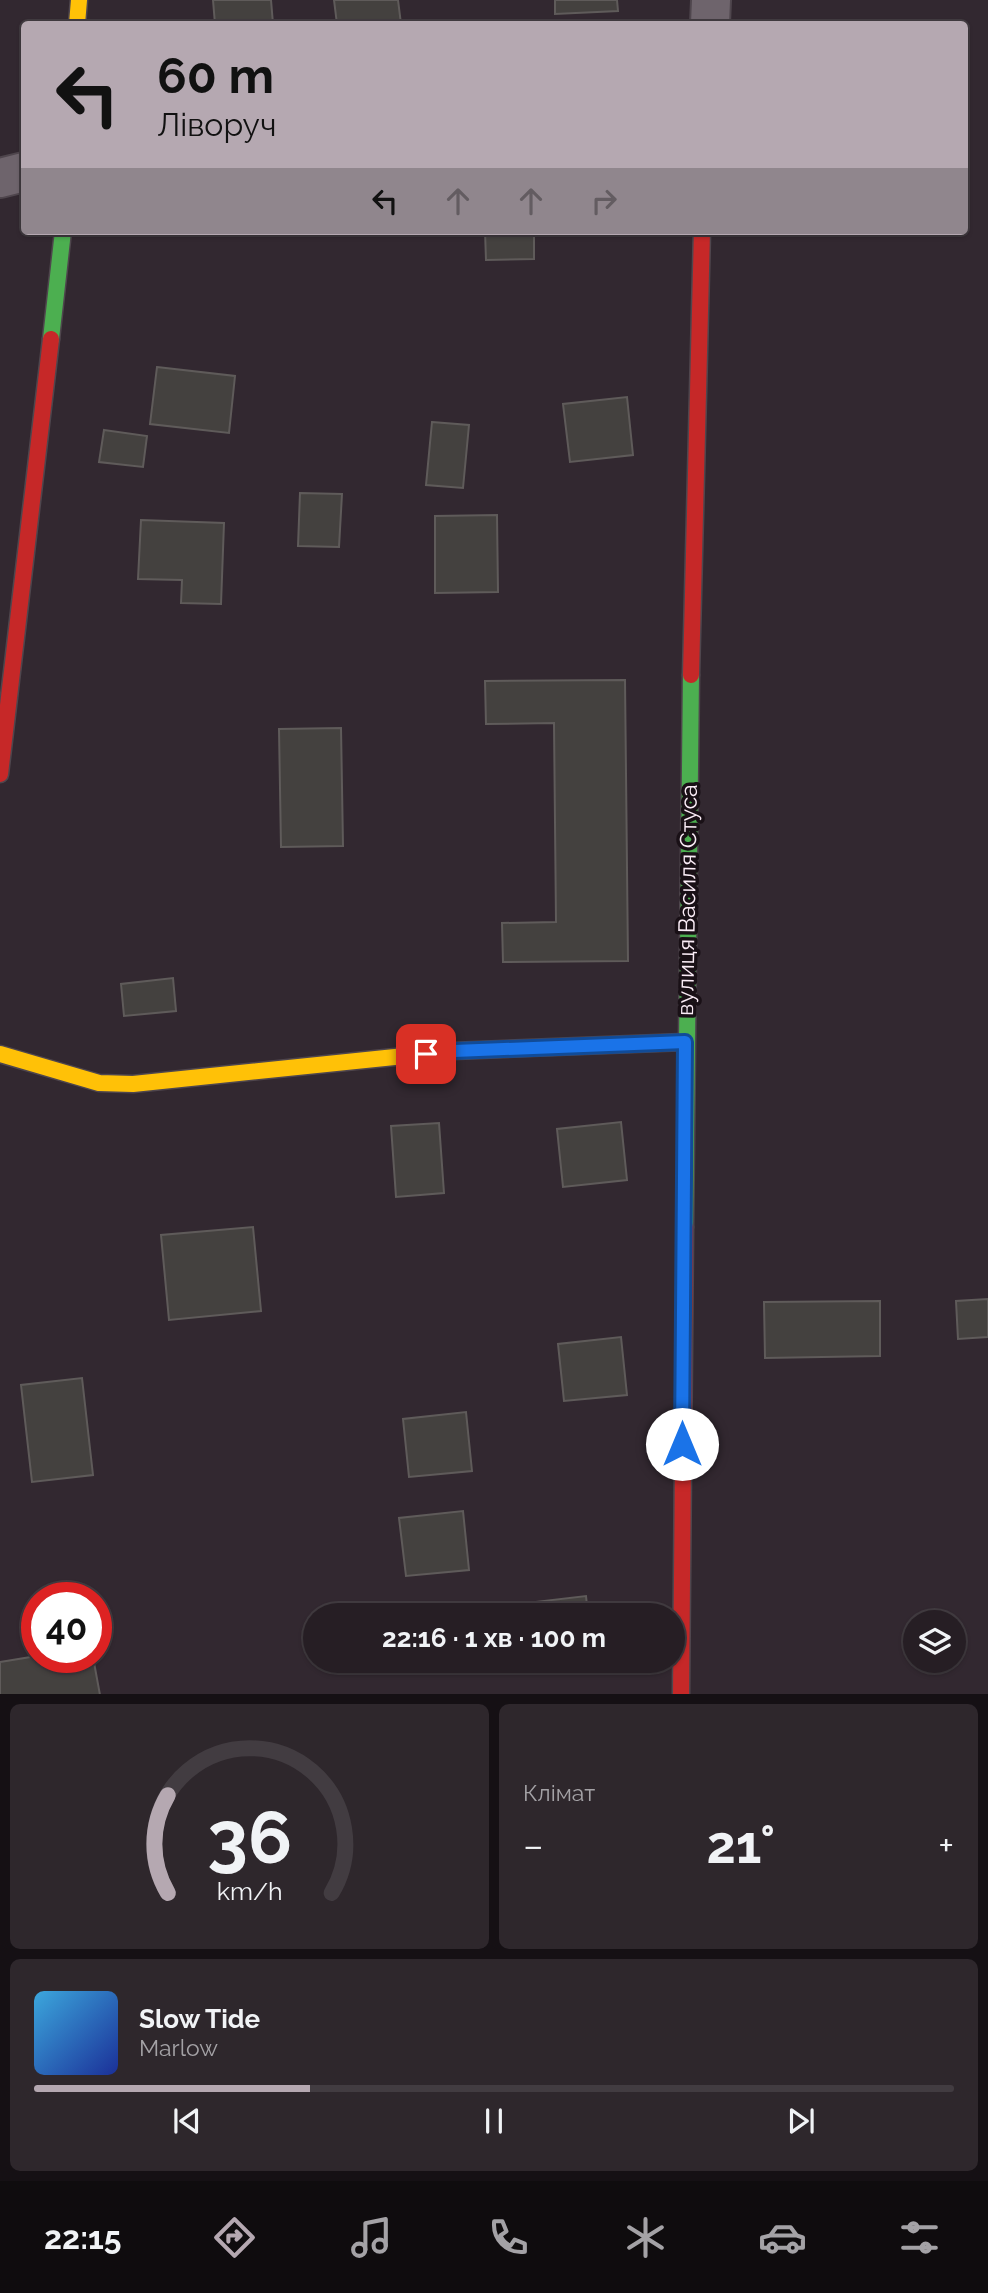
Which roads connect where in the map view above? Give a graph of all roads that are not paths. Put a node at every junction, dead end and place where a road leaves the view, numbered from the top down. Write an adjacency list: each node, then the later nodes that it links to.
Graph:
1 (79, 0): 3 (street)
2 (711, 0): 4 (street)
3 (78, 21)
4 (710, 21)
5 (21, 173): 6 (street)
6 (0, 178)
7 (63, 235): 9 (street)
8 (702, 235): 10 (street, вулиця Василя Стуса)
9 (0, 774)
10 (685, 1042): 11 (street); 12 (street, вулиця Василя Стуса)
11 (0, 1054)
12 (681, 1694)

